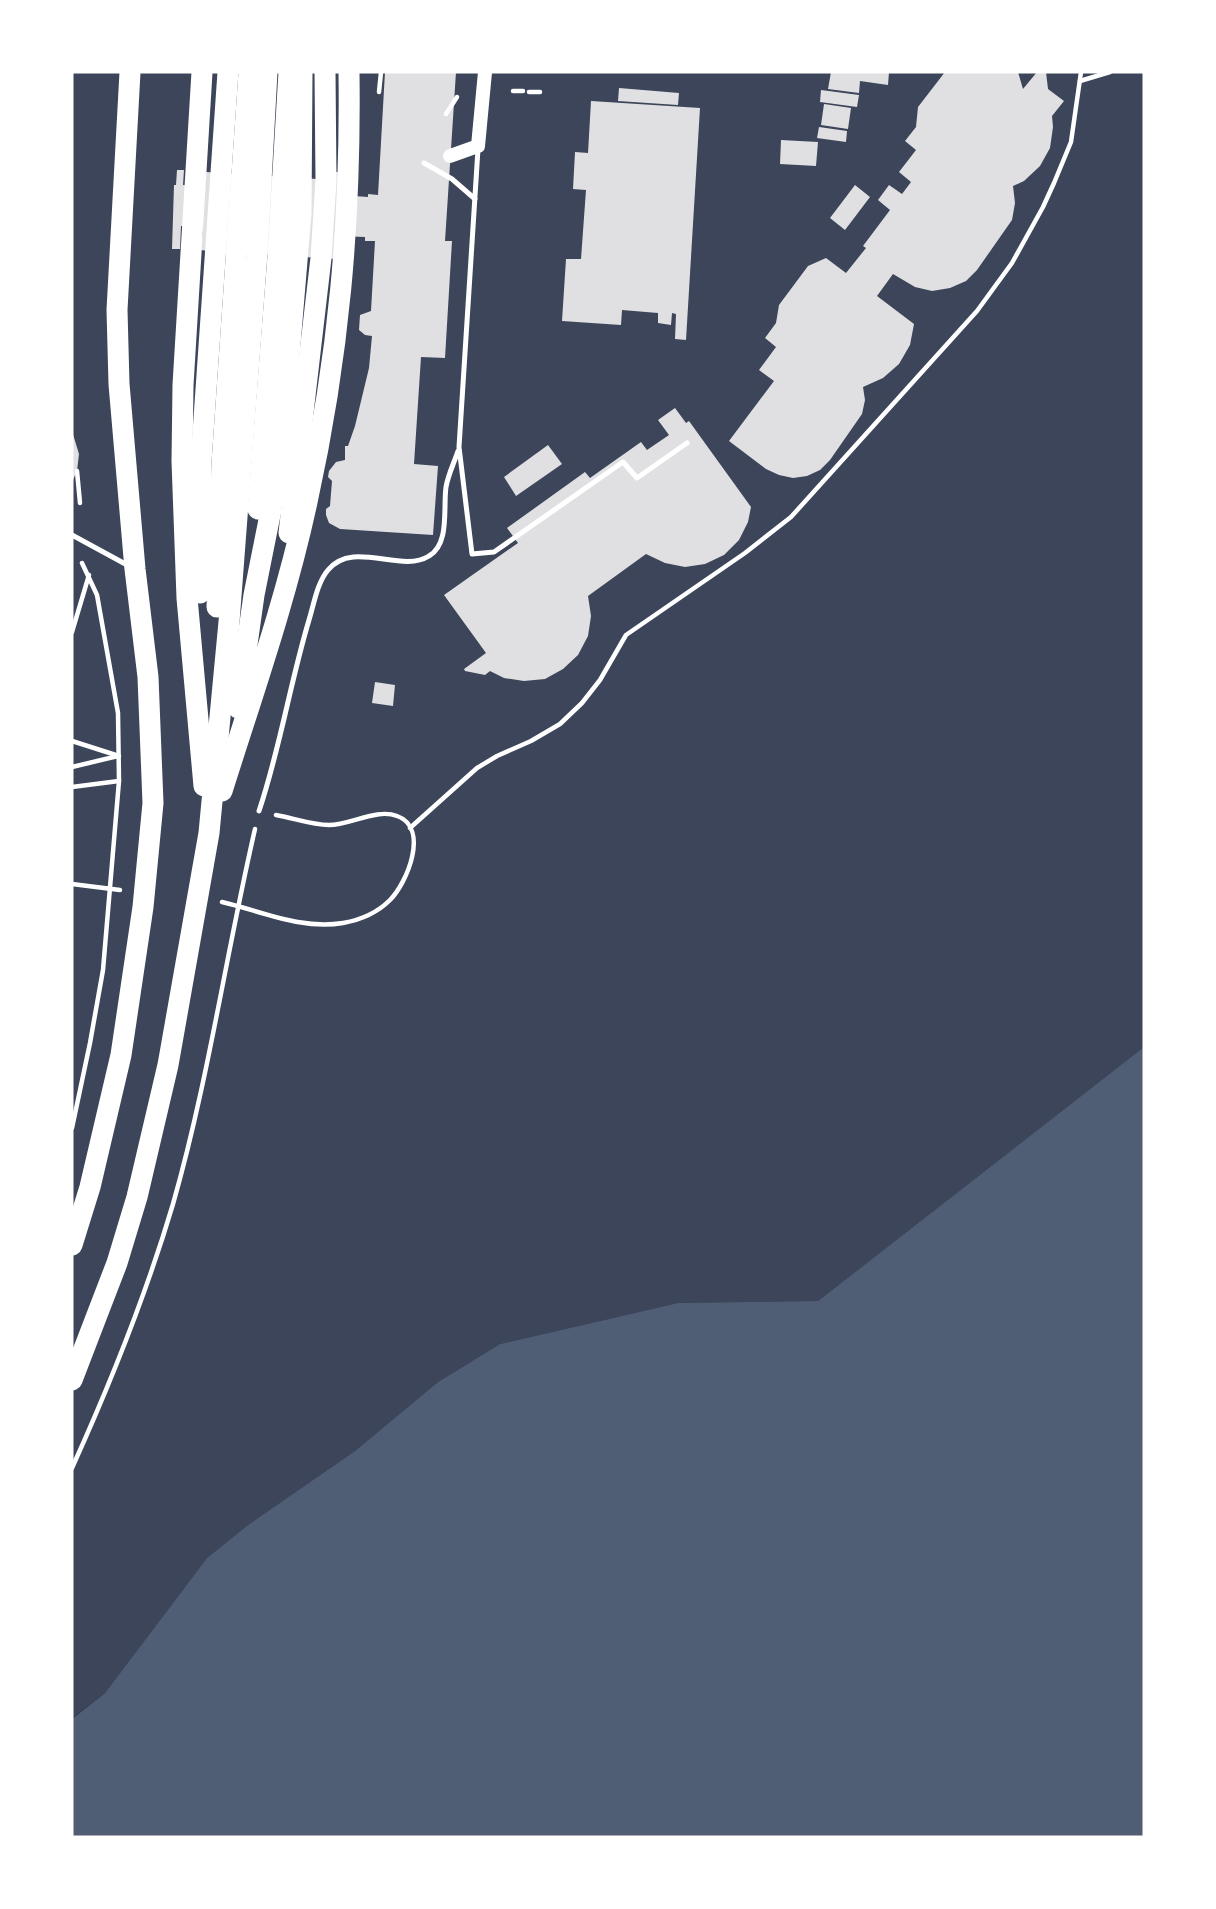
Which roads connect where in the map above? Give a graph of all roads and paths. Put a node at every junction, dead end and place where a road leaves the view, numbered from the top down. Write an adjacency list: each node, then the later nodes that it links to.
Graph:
1 (130, 72): 30 (highway)
2 (202, 72): 43 (highway)
3 (228, 72): 43 (highway)
4 (249, 72): 43 (highway)
5 (267, 72): 43 (highway)
6 (289, 72): 32 (highway)
7 (302, 72): 32 (highway)
8 (325, 72): 33 (highway)
9 (349, 72): 33 (highway)
10 (381, 72): 17 (path)
11 (485, 72): 20 (main road)
12 (1081, 72): 14 (path)
13 (1110, 72): 14 (path)
14 (1080, 81): 42 (path)
15 (459, 91): 19 (path)
16 (513, 91): 18 (path)
17 (379, 92)
18 (540, 92)
19 (446, 114)
20 (478, 146): 21 (main road); 23 (lane)
21 (450, 156)
22 (424, 163): 23 (lane)
23 (475, 199): 25 (lane)
24 (687, 443): 25 (lane)
25 (459, 447): 41 (lane)
26 (77, 471): 27 (path)
27 (80, 503)
28 (72, 535): 30 (lane)
29 (78, 556): 31 (path)
30 (135, 569): 49 (highway)
31 (89, 574): 34 (path); 36 (path)
32 (254, 595): 39 (highway)
33 (282, 597): 39 (highway)
34 (72, 632)
35 (72, 741): 36 (path)
36 (119, 756): 37 (path); 38 (path)
37 (72, 767)
38 (119, 781): 40 (path); 48 (path)
39 (224, 786): 43 (highway)
40 (72, 787)
41 (259, 811): 42 (path); 44 (path)
42 (410, 828): 47 (path)
43 (209, 833): 50 (highway)
44 (253, 837)
45 (72, 884): 46 (path)
46 (134, 891)
47 (219, 901)
48 (72, 1128)
49 (72, 1245)
50 (72, 1380)

